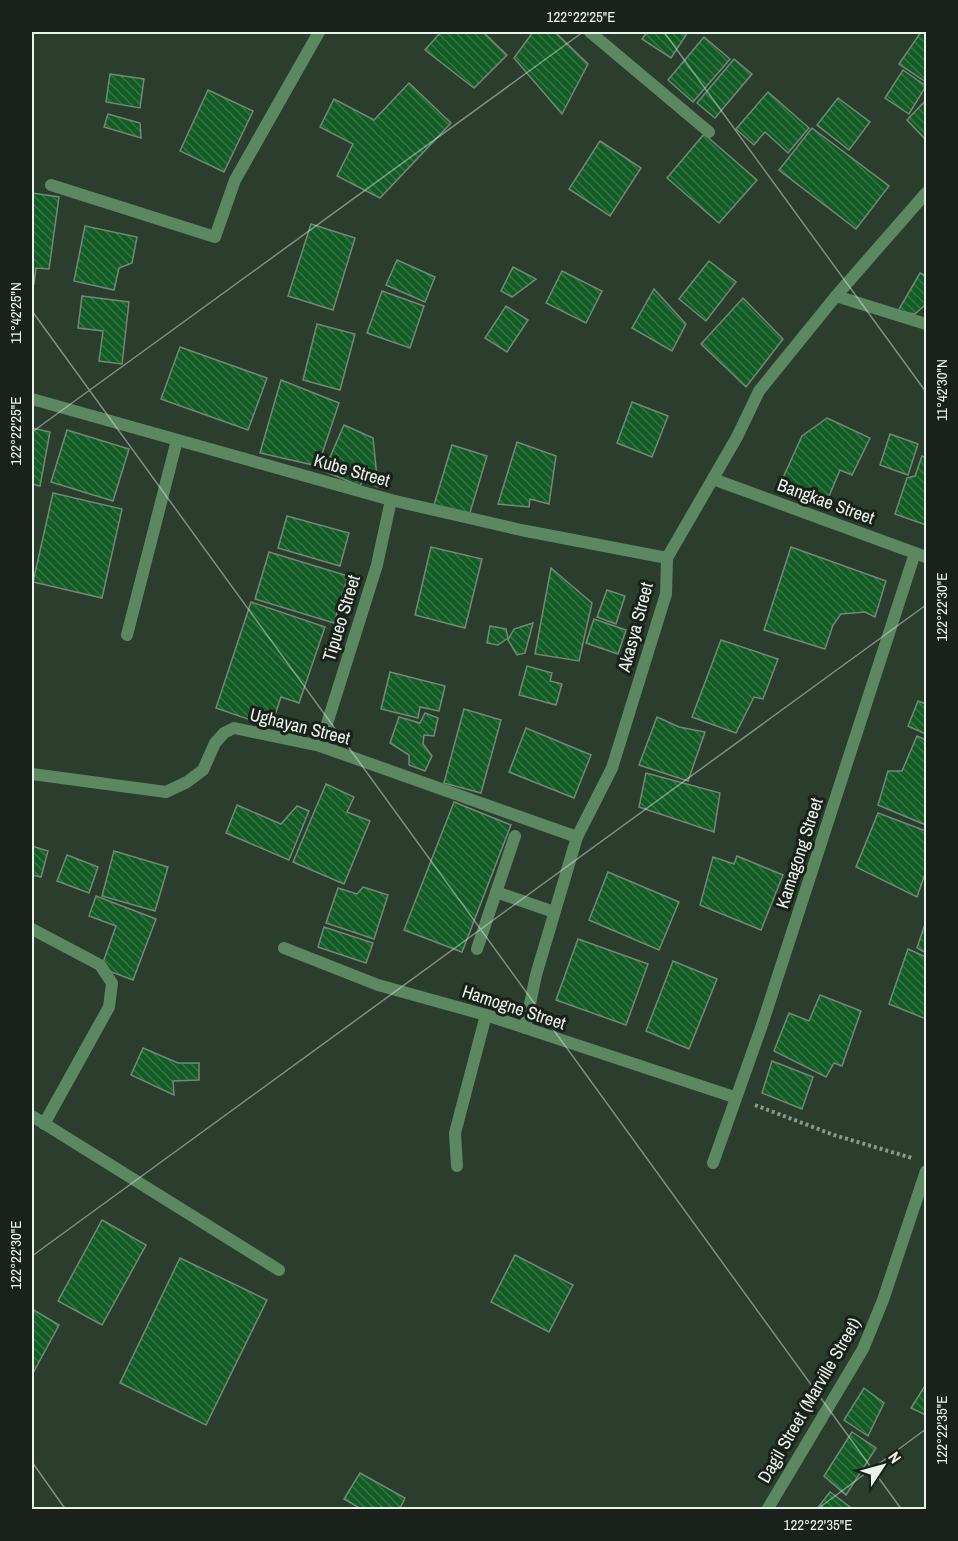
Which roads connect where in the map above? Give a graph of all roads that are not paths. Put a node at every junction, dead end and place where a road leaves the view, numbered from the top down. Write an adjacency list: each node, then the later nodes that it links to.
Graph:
1 (319, 32): 4 (street)
2 (590, 32): 3 (street)
3 (709, 132)
4 (51, 185)
5 (927, 193): 6 (street, Akasya Street)
6 (837, 296): 7 (street); 10 (street, Akasya Street)
7 (927, 324)
8 (32, 399): 9 (street, Kube Street)
9 (177, 440): 11 (street, Kube Street); 14 (street)
10 (713, 479): 12 (street, Bangkae Street); 13 (street, Akasya Street)
11 (391, 500): 13 (street, Kube Street); 15 (street, Tipueo Street)
12 (921, 555): 26 (street, Kamagong Street)
13 (667, 558): 18 (street, Akasya Street)
14 (127, 635)
15 (320, 746): 16 (street, Ughayan Street); 18 (street, Ughayan Street)
16 (32, 774)
17 (515, 836): 19 (street)
18 (577, 837): 20 (street, Akasya Street)
19 (496, 892): 20 (street); 23 (street)
20 (555, 912): 25 (street, Akasya Street)
21 (32, 929): 28 (street)
22 (284, 948): 24 (street, Hamogne Street)
23 (477, 949)
24 (486, 1015): 25 (street, Hamogne Street); 30 (street)
25 (525, 1028): 26 (street, Hamogne Street)
26 (735, 1097): 29 (street, Kamagong Street)
27 (32, 1116): 28 (street)
28 (44, 1124): 32 (street)
29 (713, 1163)
30 (457, 1166)
31 (927, 1171): 33 (street, Dagil Street (Marville Street))
32 (279, 1270)
33 (767, 1509)

